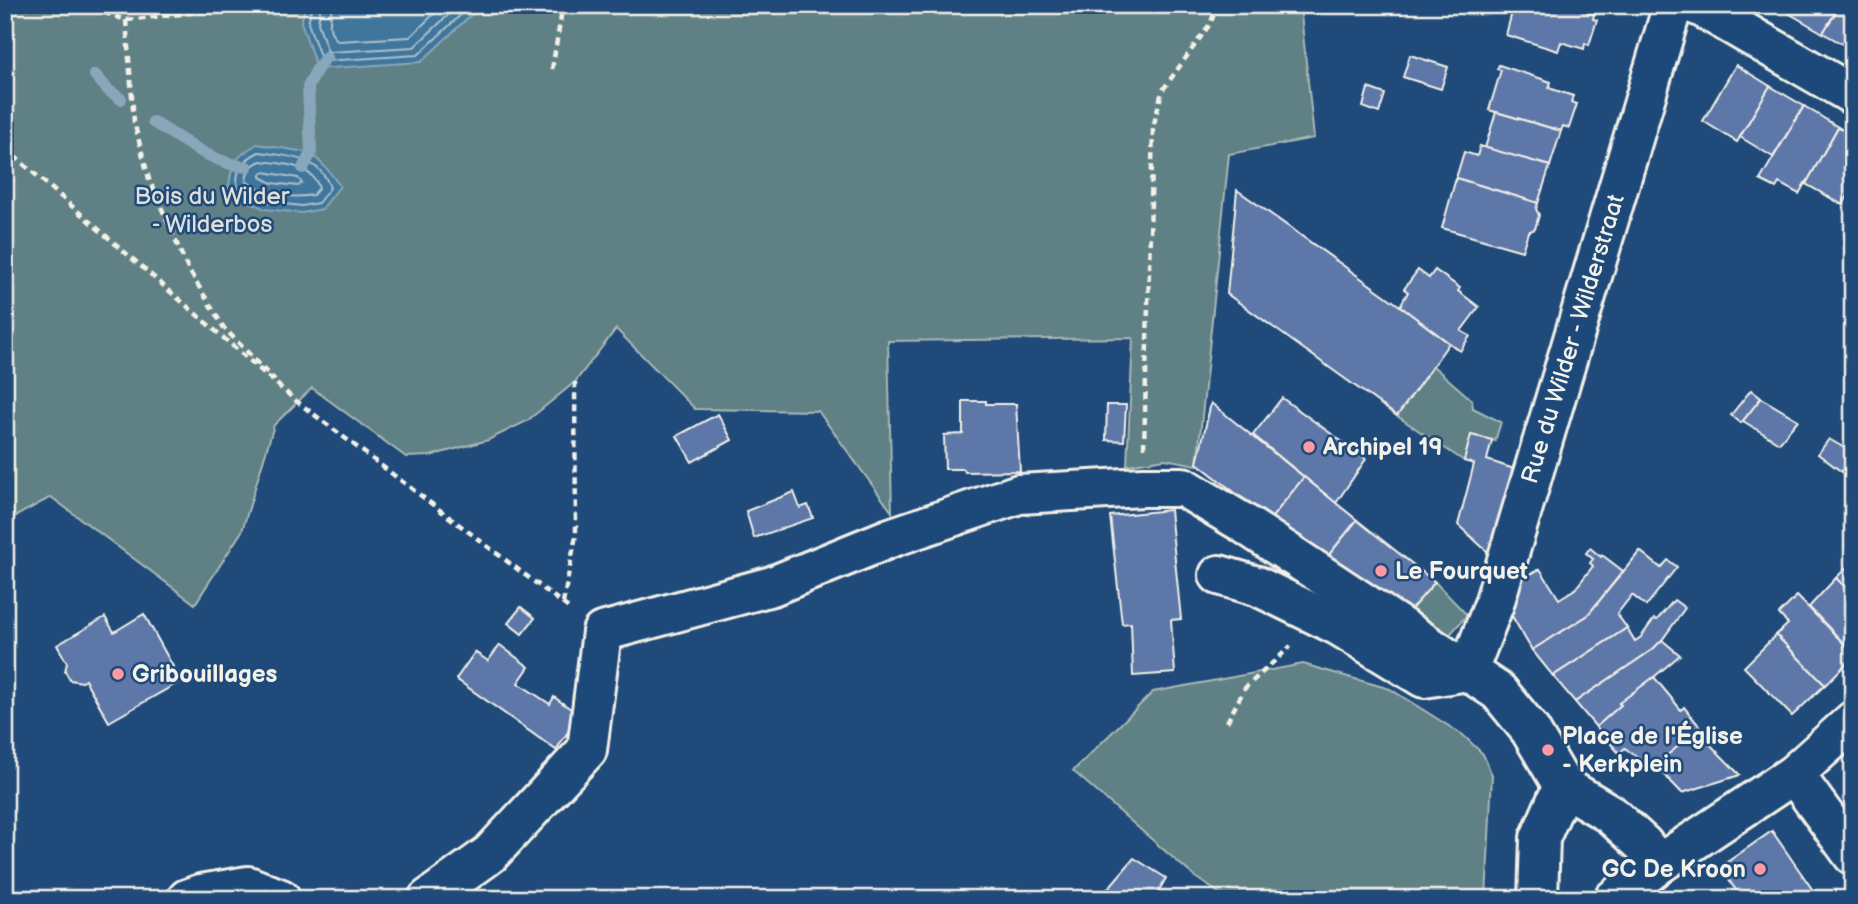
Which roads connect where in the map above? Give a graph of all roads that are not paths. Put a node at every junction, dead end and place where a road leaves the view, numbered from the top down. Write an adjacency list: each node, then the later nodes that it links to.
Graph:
1 (1673, 5): 5 (street, Rue du Wilder - Wilderstraat)
2 (1695, 5): 3 (street)
3 (1853, 95)
4 (1219, 575): 5 (street)
5 (1468, 671): 8 (street); 13 (street)
6 (1853, 721): 7 (street)
7 (1794, 774): 9 (street); 10 (street)
8 (1563, 786): 10 (street); 14 (street)
9 (1853, 855)
10 (1659, 864): 15 (street)
11 (187, 899): 12 (street)
12 (281, 899)
13 (428, 899)
14 (1538, 899)
15 (1614, 899)

